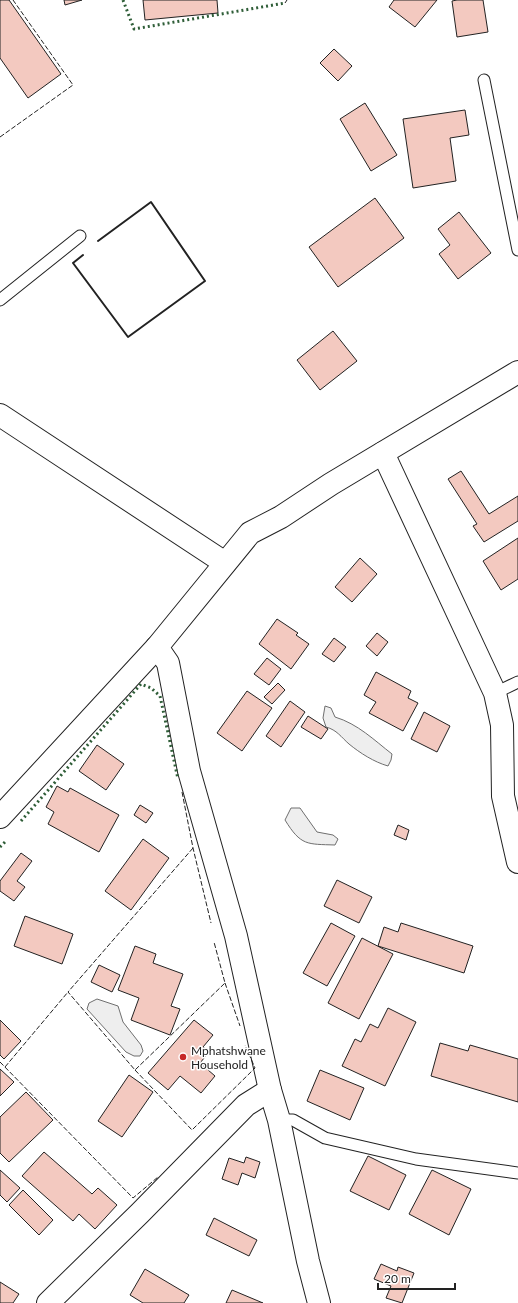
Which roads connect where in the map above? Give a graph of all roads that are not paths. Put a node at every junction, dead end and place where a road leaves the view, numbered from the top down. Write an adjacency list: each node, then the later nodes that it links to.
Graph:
1 (484, 80): 3 (lane)
2 (80, 236): 4 (lane)
3 (518, 250)
4 (0, 300)
5 (518, 372): 7 (street)
6 (0, 415): 8 (street)
7 (383, 453): 8 (street); 11 (street)
8 (225, 563): 9 (street)
9 (157, 647): 12 (street); 14 (street)
10 (518, 682): 11 (lane)
11 (495, 693): 13 (street)
12 (0, 817)
13 (518, 862)
14 (270, 1090): 15 (street); 17 (street)
15 (280, 1120): 16 (lane); 18 (street)
16 (518, 1172)
17 (48, 1303)
18 (319, 1303)

